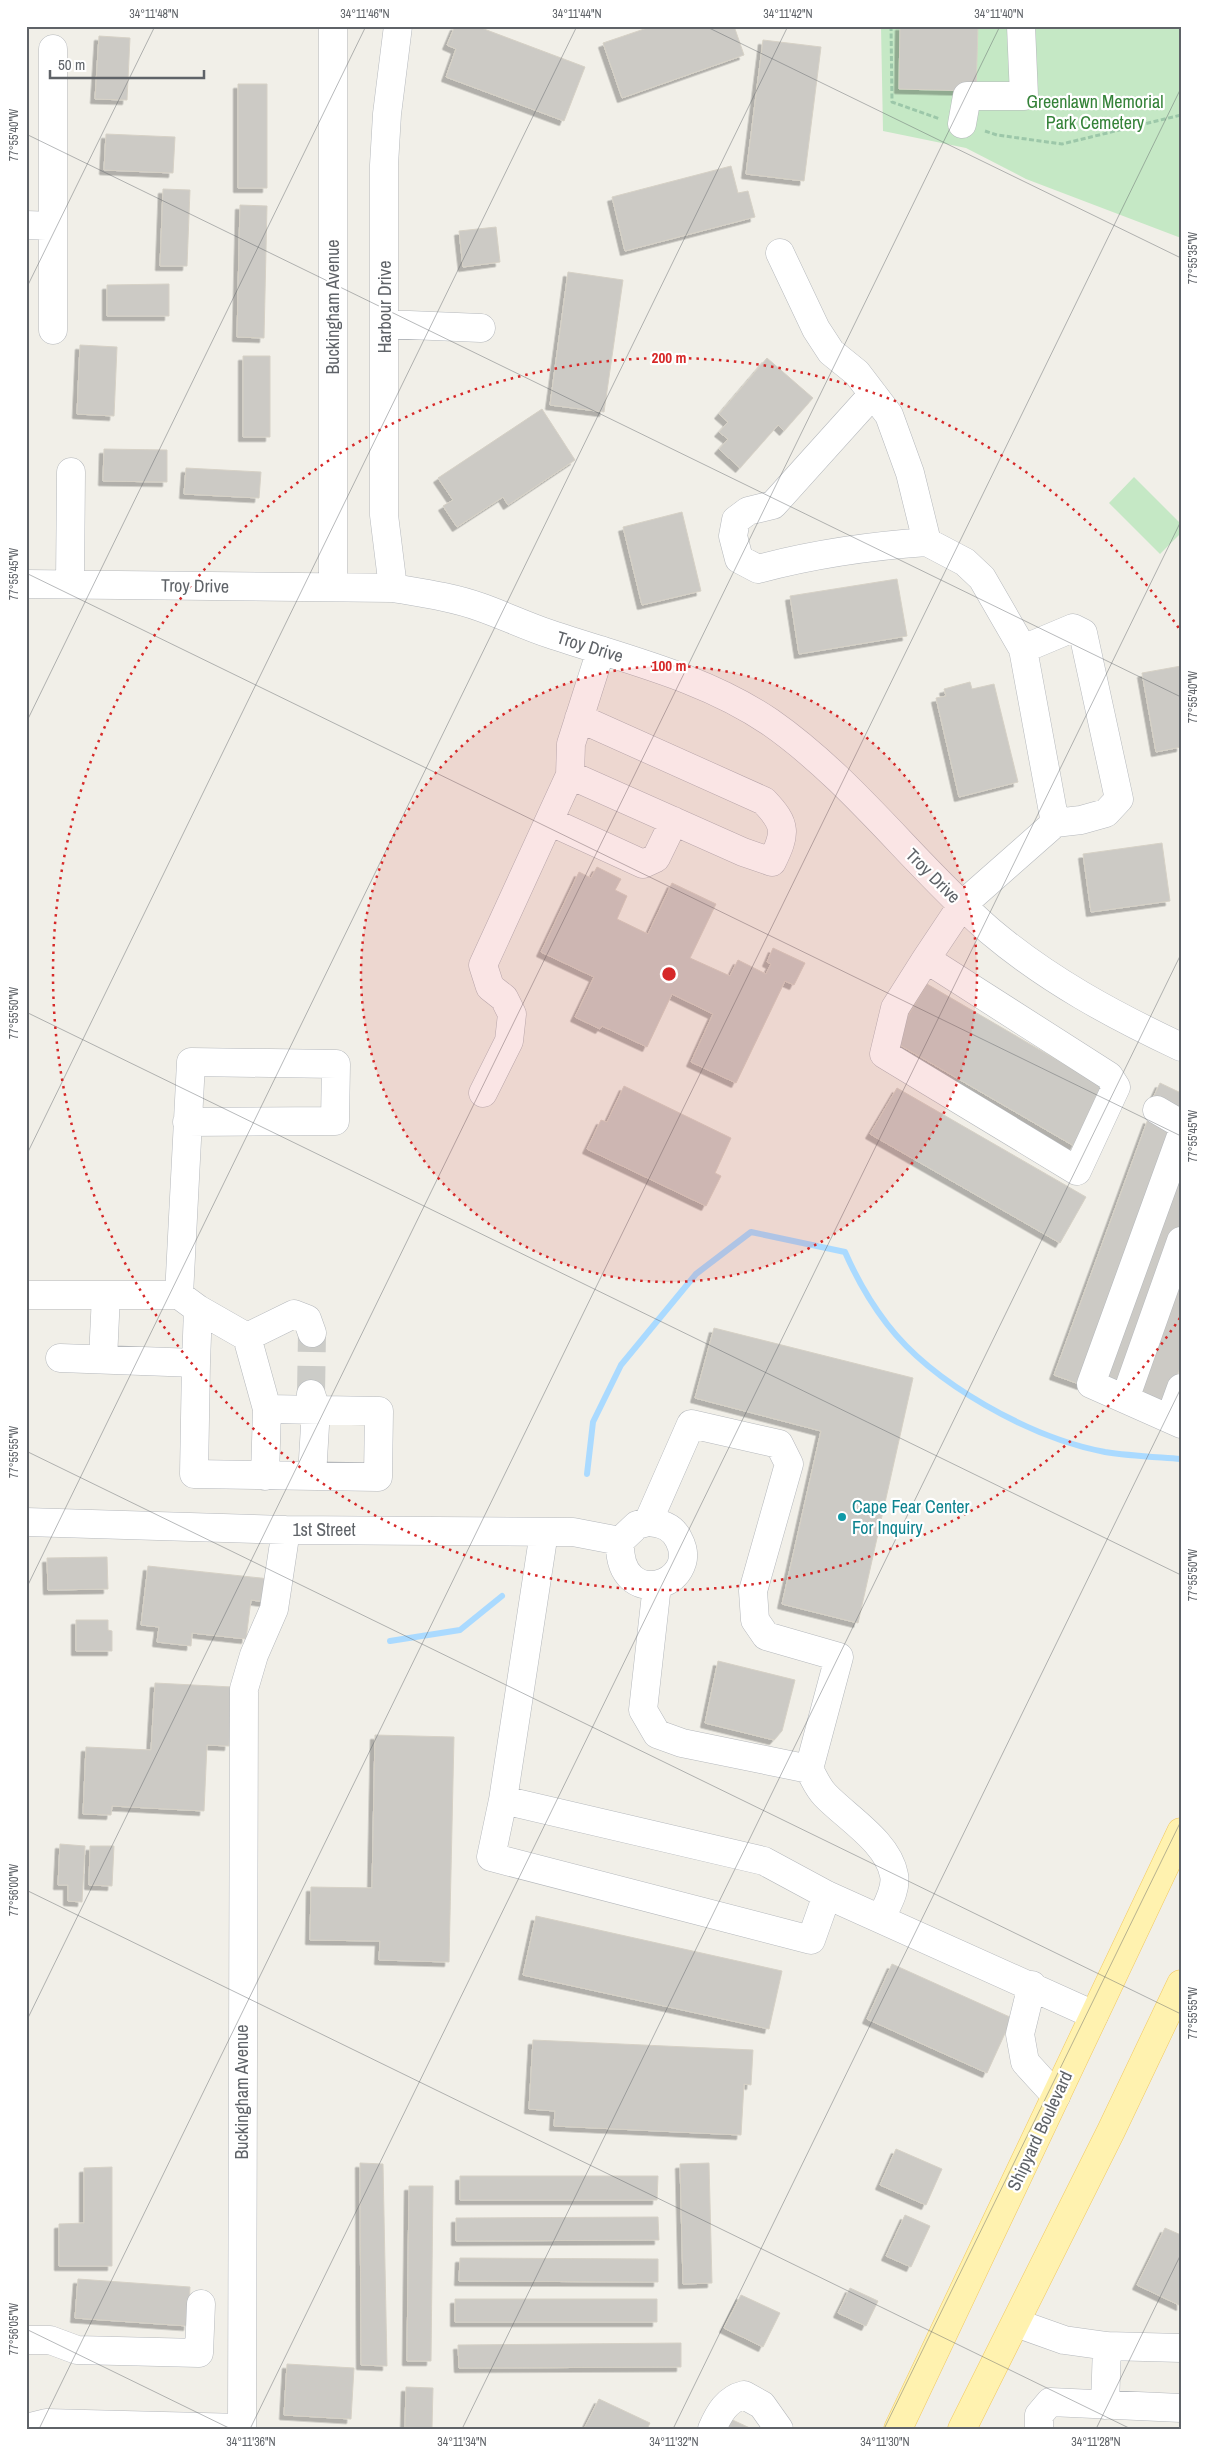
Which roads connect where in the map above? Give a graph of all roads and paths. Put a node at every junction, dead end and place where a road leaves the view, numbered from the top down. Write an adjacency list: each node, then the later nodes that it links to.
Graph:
1 (333, 26): 17 (street, Buckingham Avenue)
2 (398, 26): 9 (street, Harbour Drive)
3 (1021, 26): 5 (street)
4 (53, 49): 7 (street)
5 (962, 124)
6 (26, 225): 7 (street)
7 (53, 226): 11 (street)
8 (780, 253): 12 (street)
9 (385, 324): 10 (street); 18 (street, Harbour Drive)
10 (481, 328)
11 (53, 330)
12 (873, 394): 14 (street); 14 (street)
13 (71, 472): 16 (street)
14 (927, 542): 19 (street)
15 (26, 584): 16 (street, Troy Drive)
16 (70, 584): 17 (street, Troy Drive)
17 (333, 587): 18 (street, Troy Drive)
18 (393, 588): 20 (street, Troy Drive)
19 (1023, 649): 25 (street); 25 (street)
20 (602, 650): 21 (street); 26 (street, Troy Drive)
21 (579, 718): 22 (street); 23 (street)
22 (570, 775): 23 (street); 24 (street)
23 (674, 821): 24 (street)
24 (549, 822): 29 (street)
25 (1055, 823): 26 (street)
26 (962, 905): 27 (street); 28 (street, Troy Drive)
27 (926, 960): 27 (street)
28 (1181, 1048)
29 (483, 1093)
30 (1157, 1110): 32 (street)
31 (188, 1122): 31 (street); 37 (street)
32 (1181, 1124)
33 (1181, 1136): 44 (street)
34 (1181, 1241): 44 (street)
35 (26, 1295): 36 (street)
36 (106, 1295): 37 (street); 41 (street)
37 (188, 1302): 39 (street); 42 (street)
38 (312, 1333): 39 (street)
39 (248, 1337): 46 (street)
40 (60, 1358): 41 (street)
41 (103, 1359): 42 (street)
42 (196, 1363): 48 (street)
43 (1181, 1388): 47 (street)
44 (1125, 1399): 47 (street)
45 (313, 1401): 46 (street); 49 (street); 49 (street)
46 (267, 1409): 48 (street)
47 (1173, 1420)
48 (265, 1476): 49 (street)
49 (312, 1476)
50 (26, 1522): 52 (street, 1st Street)
51 (648, 1522): 54 (street); 55 (street); 56 (street)
52 (286, 1530): 53 (street, 1st Street); 74 (street, Buckingham Avenue)
53 (544, 1532): 54 (street, 1st Street); 57 (street)
54 (620, 1541): 55 (street)
55 (657, 1585): 56 (street)
56 (809, 1769): 60 (street)
57 (503, 1800): 59 (street); 59 (street)
58 (1181, 1832): 63 (main road, Shipyard Boulevard)
59 (827, 1894): 60 (street)
60 (881, 1918): 61 (street)
61 (1032, 1985): 63 (street); 64 (street)
62 (1178, 1996): 66 (main road)
63 (1094, 2015): 64 (main road, Shipyard Boulevard)
64 (1056, 2096): 78 (main road, Shipyard Boulevard)
65 (201, 2304): 67 (street)
66 (1016, 2323): 68 (street); 79 (main road)
67 (26, 2340)
68 (1107, 2346): 69 (street); 71 (street)
69 (1181, 2348)
70 (744, 2395): 75 (street); 76 (street); 77 (street)
71 (1105, 2404): 72 (street); 80 (street)
72 (1181, 2408)
73 (26, 2428): 74 (street)
74 (242, 2429)
75 (712, 2429)
76 (779, 2429)
77 (796, 2429)
78 (898, 2429)
79 (962, 2429)
80 (1039, 2429)

